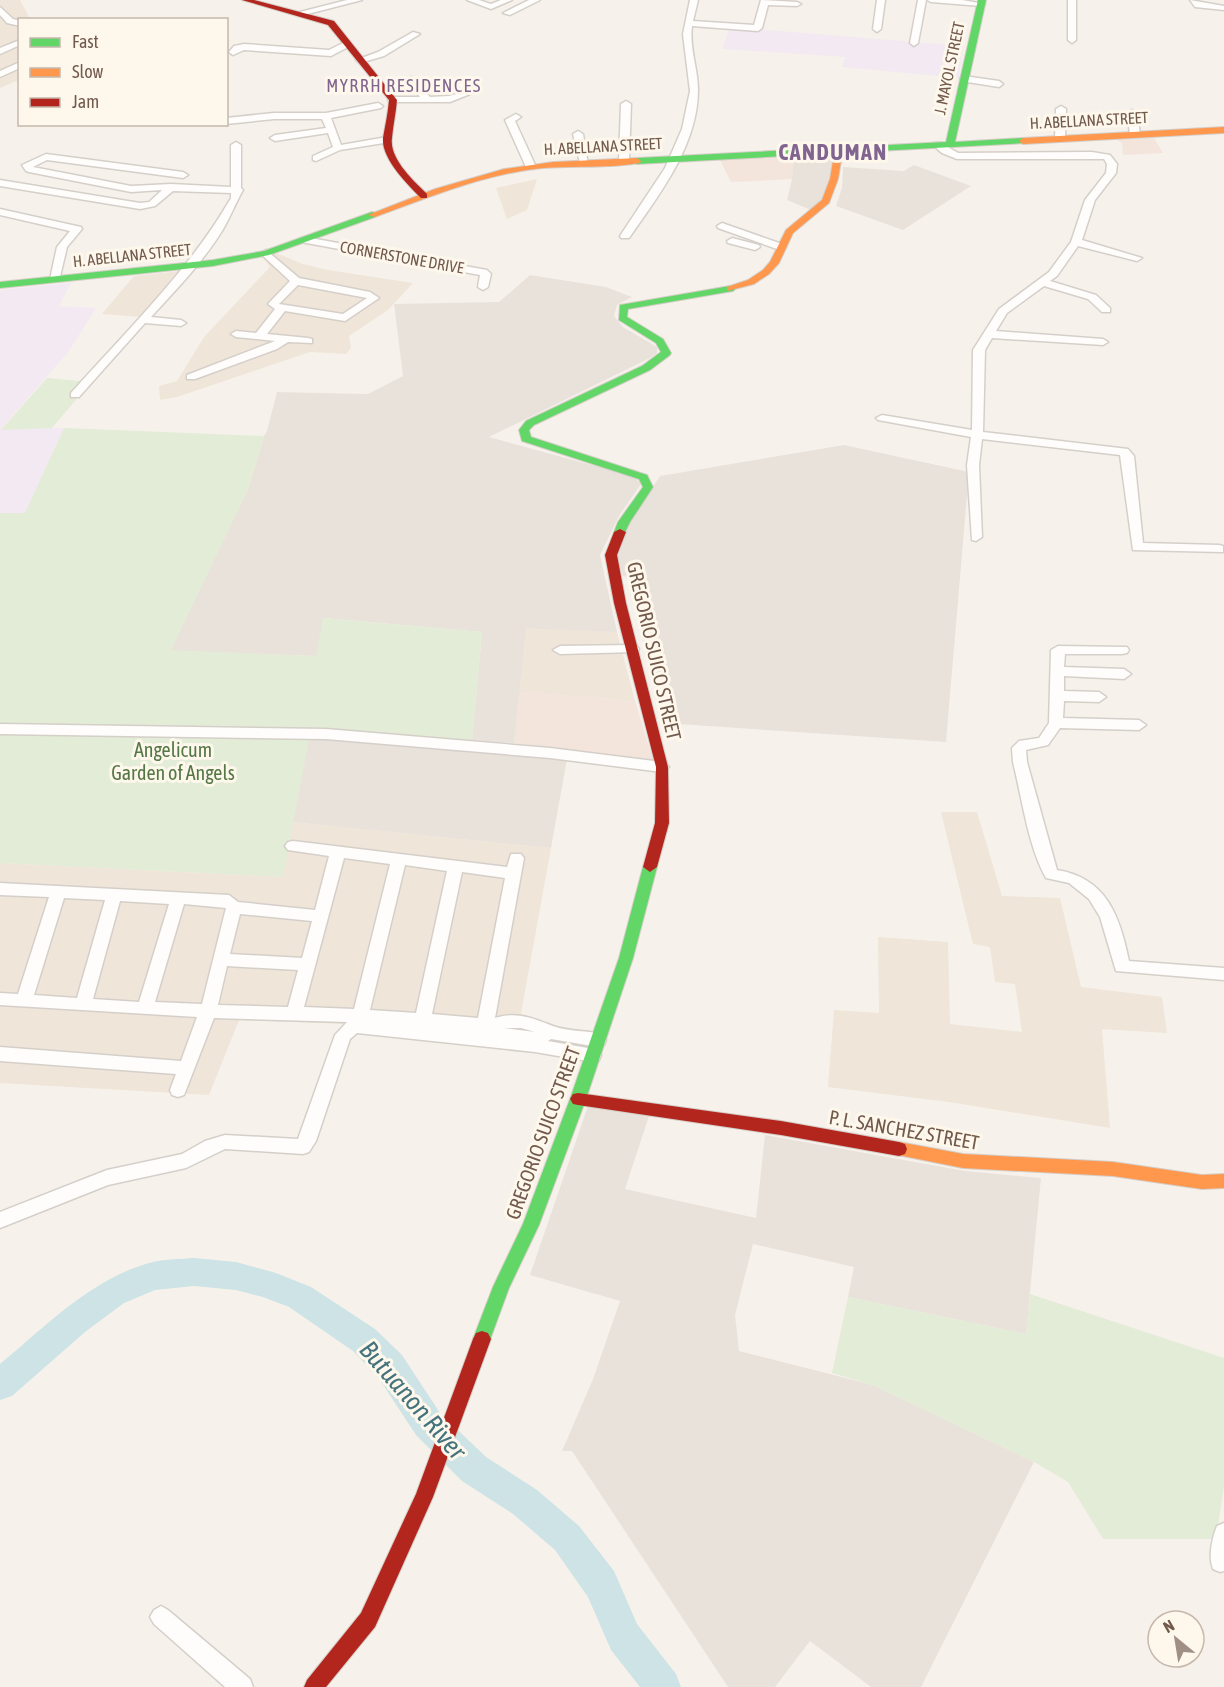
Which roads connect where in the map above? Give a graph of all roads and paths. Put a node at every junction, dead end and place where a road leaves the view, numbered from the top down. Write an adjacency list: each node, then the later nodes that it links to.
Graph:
1 (246, 0): 17 (street)
2 (358, 0): 17 (street)
3 (508, 0): 11 (street)
4 (536, 0): 18 (street)
5 (694, 0): 19 (street)
6 (881, 0): 21 (street)
7 (922, 0): 25 (street)
8 (931, 0): 13 (street)
9 (1072, 0): 23 (street)
10 (1194, 0): 15 (street)
11 (477, 1)
12 (765, 1): 14 (street); 19 (street)
13 (982, 2): 34 (street, J. MAYOL STREET)
14 (797, 4)
15 (1224, 8)
16 (0, 10): 20 (street)
17 (300, 13): 27 (street)
18 (507, 13)
19 (688, 22): 59 (street)
20 (18, 23)
21 (877, 29)
22 (416, 34): 26 (street)
23 (1072, 40)
24 (18, 43): 29 (street)
25 (914, 43)
26 (398, 44): 28 (street); 31 (street)
27 (345, 45): 30 (street); 31 (street)
28 (410, 48)
29 (0, 51)
30 (233, 52)
31 (360, 60): 39 (street)
32 (18, 66): 33 (street)
33 (0, 74)
34 (964, 79): 37 (street); 54 (street, J. MAYOL STREET)
35 (411, 80): 38 (street)
36 (459, 82): 38 (street)
37 (999, 84)
38 (426, 98): 39 (street)
39 (393, 100): 53 (street)
40 (626, 104): 60 (street)
41 (378, 106): 44 (street)
42 (1061, 109): 52 (street)
43 (1132, 113): 50 (street)
44 (326, 116): 46 (street); 47 (street)
45 (516, 117): 62 (street)
46 (228, 121)
47 (330, 130): 51 (street); 56 (street)
48 (1224, 130): 50 (street, H. ABELLANA STREET)
49 (578, 134): 61 (street)
50 (1135, 134): 52 (street, H. ABELLANA STREET)
51 (274, 138)
52 (1060, 138): 54 (street, H. ABELLANA STREET)
53 (387, 141): 56 (street); 67 (street)
54 (944, 144): 57 (street, H. ABELLANA STREET); 73 (street)
55 (236, 145): 66 (street)
56 (338, 148): 58 (street)
57 (839, 149): 59 (street, H. ABELLANA STREET); 74 (street, GREGORIO SUICO STREET)
58 (316, 158)
59 (675, 158): 60 (street, H. ABELLANA STREET); 70 (street)
60 (624, 160): 61 (street, H. ABELLANA STREET)
61 (585, 163): 62 (street, H. ABELLANA STREET)
62 (531, 167): 67 (street, H. ABELLANA STREET)
63 (183, 175): 65 (street)
64 (0, 183): 65 (street)
65 (171, 187): 66 (street)
66 (238, 190): 77 (street)
67 (424, 196): 71 (street, H. ABELLANA STREET)
68 (0, 212): 78 (street)
69 (722, 226): 74 (street)
70 (625, 236)
71 (305, 240): 75 (street, H. ABELLANA STREET); 82 (street, CORNERSTONE DRIVE)
72 (732, 241): 74 (street)
73 (1076, 242): 76 (street); 80 (street)
74 (780, 250): 99 (street, GREGORIO SUICO STREET)
75 (266, 253): 77 (street, H. ABELLANA STREET); 79 (street)
76 (1137, 258)
77 (192, 265): 78 (street, H. ABELLANA STREET); 85 (street)
78 (55, 279): 81 (street, H. ABELLANA STREET)
79 (296, 281): 83 (street); 83 (street)
80 (1042, 282): 84 (street); 88 (street)
81 (0, 285)
82 (483, 286)
83 (282, 308): 89 (street)
84 (1106, 310)
85 (142, 320): 86 (street); 94 (street)
86 (181, 323)
87 (236, 334): 89 (street)
88 (989, 334): 92 (street); 96 (street)
89 (261, 335): 90 (street)
90 (284, 340): 91 (street); 93 (street)
91 (308, 341)
92 (1103, 342)
93 (191, 377)
94 (75, 395)
95 (882, 418): 96 (street)
96 (976, 435): 97 (street); 98 (street)
97 (976, 537)
98 (1219, 549)
99 (632, 649): 100 (street); 109 (street, GREGORIO SUICO STREET)
100 (560, 650)
101 (1122, 650): 102 (street)
102 (1059, 671): 103 (street); 104 (street)
103 (1124, 674)
104 (1058, 696): 105 (street); 106 (street)
105 (1099, 697)
106 (1056, 723): 107 (street); 122 (street)
107 (1139, 725)
108 (0, 729): 109 (street)
109 (662, 766): 132 (street, GREGORIO SUICO STREET)
110 (293, 846): 111 (street)
111 (338, 852): 112 (street); 119 (street)
112 (399, 859): 113 (street); 129 (street)
113 (456, 866): 130 (street); 131 (street)
114 (0, 889): 115 (street)
115 (59, 891): 116 (street); 124 (street)
116 (114, 895): 117 (street); 125 (street)
117 (177, 899): 118 (street); 126 (street)
118 (234, 907): 119 (street); 120 (street)
119 (319, 916): 121 (street)
120 (221, 960): 121 (street); 127 (street)
121 (307, 964): 128 (street)
122 (1224, 974)
123 (0, 999): 124 (street)
124 (24, 1001): 125 (street)
125 (83, 1005): 126 (street)
126 (145, 1008): 127 (street)
127 (208, 1011): 128 (street); 134 (street)
128 (295, 1012): 129 (street)
129 (361, 1015): 130 (street)
130 (423, 1018): 131 (street)
131 (488, 1026): 132 (street)
132 (595, 1048): 136 (street, GREGORIO SUICO STREET); 138 (street)
133 (0, 1053): 134 (street)
134 (186, 1068): 135 (street)
135 (178, 1090)
136 (578, 1100): 137 (street, P. L. SANCHEZ STREET); 143 (street, GREGORIO SUICO STREET)
137 (1224, 1181)
138 (0, 1220)
139 (1224, 1533): 140 (street)
140 (1220, 1562)
141 (161, 1617): 142 (street)
142 (242, 1687)
143 (314, 1687)

